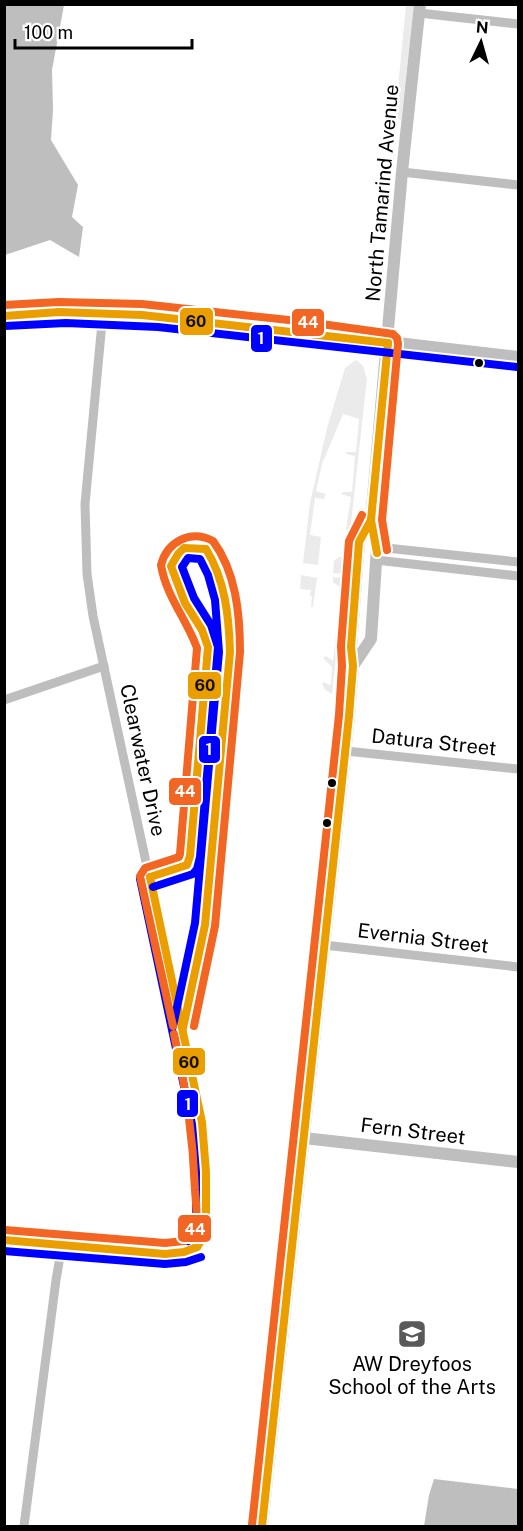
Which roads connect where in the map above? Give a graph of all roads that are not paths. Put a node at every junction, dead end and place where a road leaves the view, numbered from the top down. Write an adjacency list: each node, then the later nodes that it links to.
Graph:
1 (420, 9): 2 (street); 3 (street, North Tamarind Avenue)
2 (519, 24)
3 (402, 172): 4 (street); 7 (street, North Tamarind Avenue)
4 (519, 185)
5 (103, 312): 6 (street); 7 (street); 15 (street, Clearwater Drive)
6 (4, 316)
7 (388, 343): 8 (street); 9 (street, North Tamarind Avenue)
8 (519, 357)
9 (370, 520): 10 (street); 11 (street, North Tamarind Avenue)
10 (358, 554): 14 (street); 16 (street)
11 (377, 554): 12 (street); 13 (street); 14 (street, North Tamarind Avenue)
12 (519, 562)
13 (519, 576)
14 (374, 598): 16 (street, North Tamarind Avenue)
15 (104, 666): 17 (street); 25 (street, Clearwater Drive)
16 (353, 666): 18 (street)
17 (4, 700)
18 (346, 751): 19 (street, Datura Street); 20 (street)
19 (519, 770)
20 (324, 945): 21 (street, Evernia Street); 22 (street)
21 (519, 967)
22 (304, 1138): 23 (street, Fern Street); 27 (street)
23 (519, 1162)
24 (4, 1240): 25 (street)
25 (62, 1245): 26 (street)
26 (24, 1527)
27 (262, 1527)

